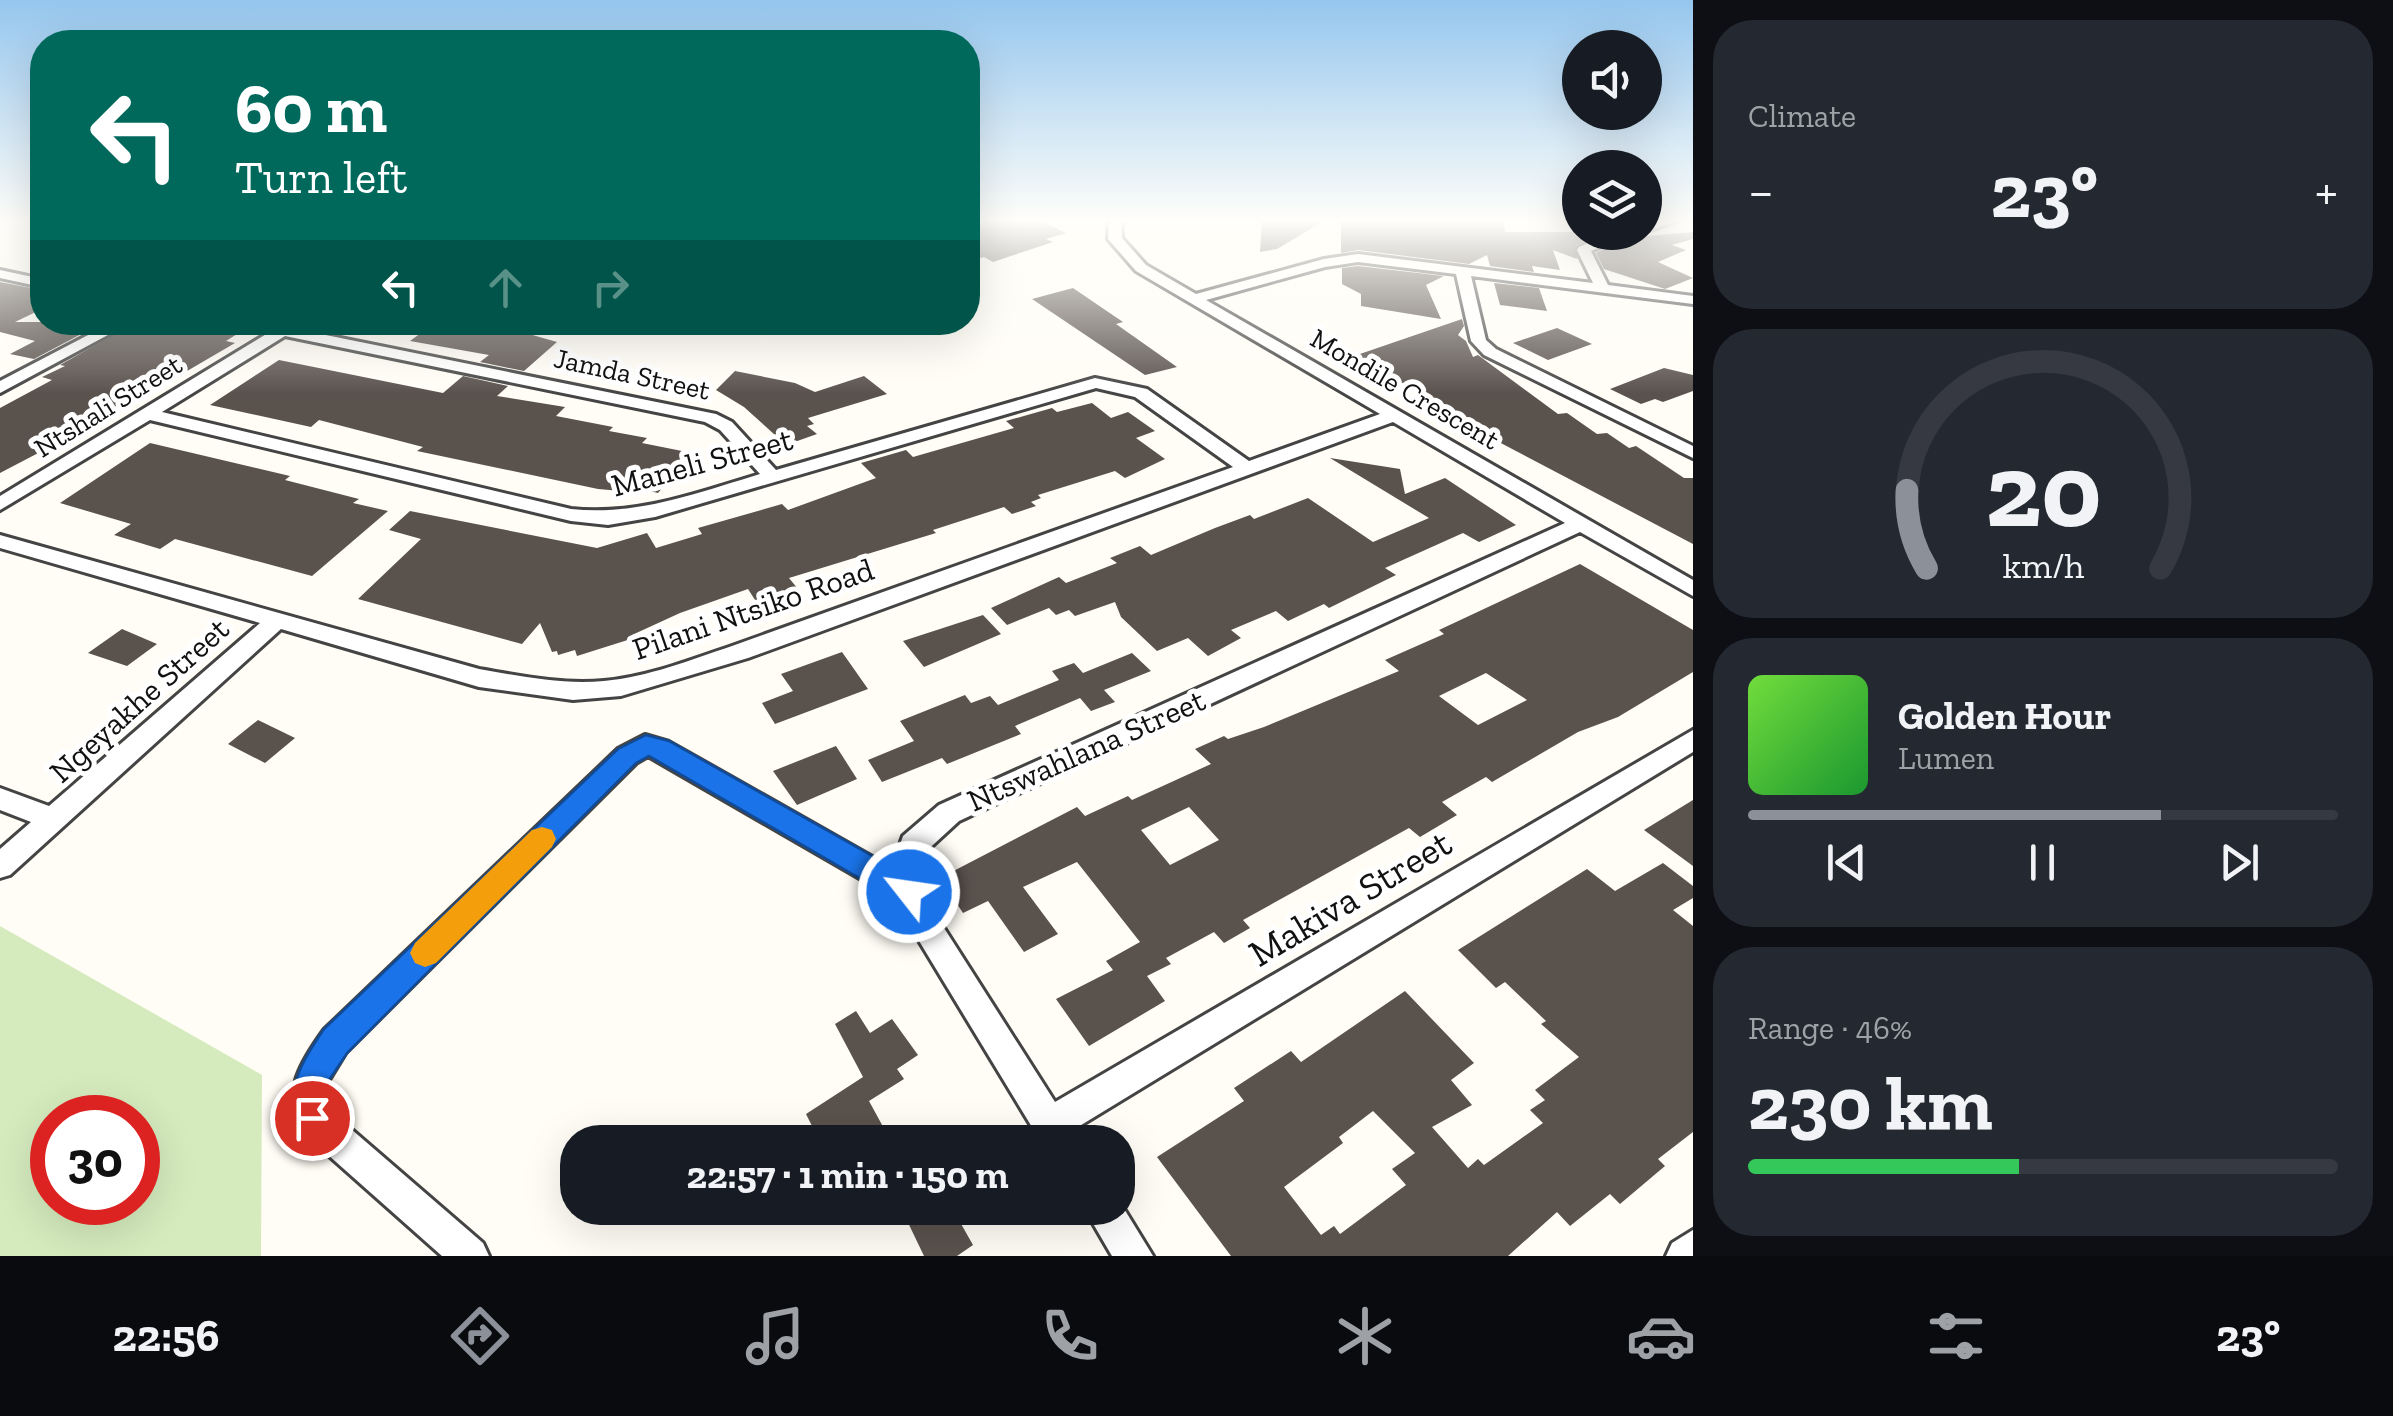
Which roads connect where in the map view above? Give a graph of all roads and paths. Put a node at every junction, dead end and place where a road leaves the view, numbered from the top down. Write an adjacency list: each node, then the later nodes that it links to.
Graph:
1 (1160, 278): 7 (street, Mondile Crescent)
2 (1274, 278): 7 (street)
3 (1464, 278): 15 (street)
4 (1521, 278): 6 (street)
5 (1597, 278): 6 (street)
6 (1602, 288): 8 (street)
7 (1192, 299): 14 (street, Mondile Crescent)
8 (1693, 300)
9 (99, 335): 12 (street)
10 (276, 335): 13 (street, Ntshali Street)
11 (326, 335): 17 (street, Jamda Street)
12 (4, 383)
13 (147, 414): 17 (street, Maneli Street); 18 (street, Ntshali Street)
14 (1395, 415): 16 (street, Pilani Ntsiko Road); 19 (street, Mondile Crescent)
15 (1693, 452)
16 (1248, 468): 17 (street, Maneli Street); 22 (street, Pilani Ntsiko Road)
17 (772, 476)
18 (0, 504)
19 (1581, 524): 21 (street, Mondile Crescent); 27 (street, Ntswahlana Street)
20 (0, 541): 22 (street, Pilani Ntsiko Road)
21 (1693, 589)
22 (276, 621): 25 (street, Ngeyakhe Street)
23 (1693, 740): 29 (street, Makiva Street)
24 (0, 799): 25 (street)
25 (54, 819): 26 (street, Ngeyakhe Street)
26 (0, 866)
27 (909, 892): 28 (street, Ntswahlana Street); 32 (street)
28 (1048, 1125)
29 (1069, 1125)
30 (1113, 1225): 33 (street)
31 (1693, 1249): 34 (street)
32 (470, 1256)
33 (1134, 1256)
34 (1685, 1256)

